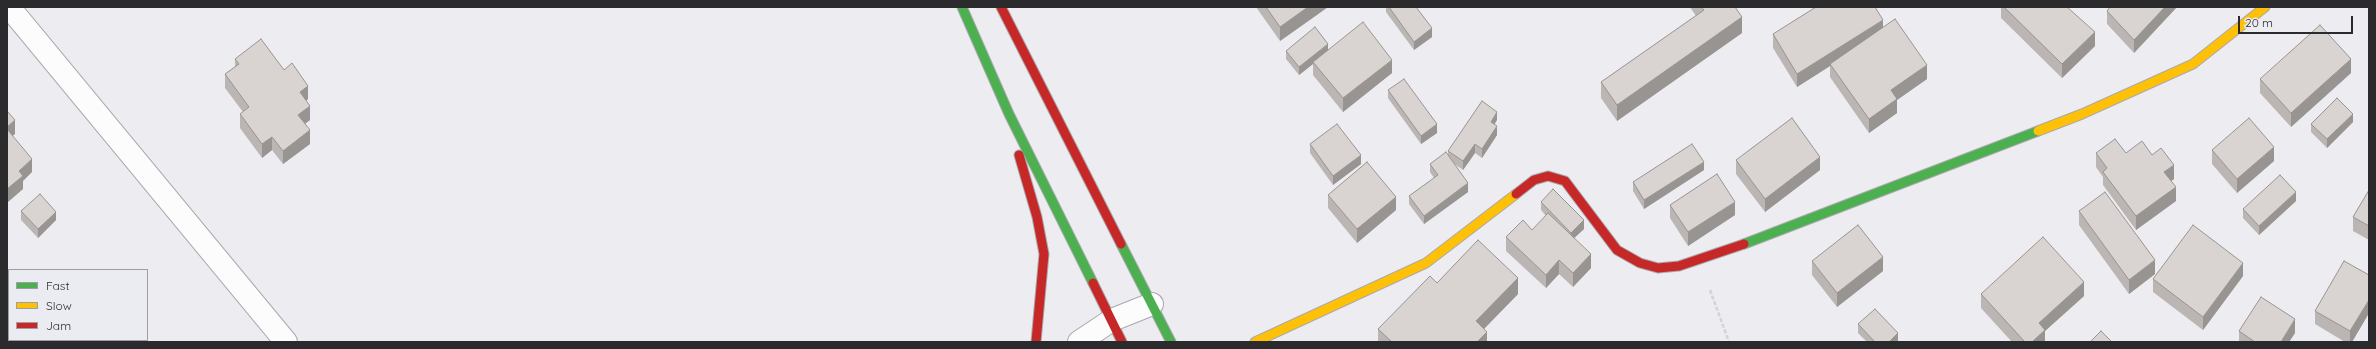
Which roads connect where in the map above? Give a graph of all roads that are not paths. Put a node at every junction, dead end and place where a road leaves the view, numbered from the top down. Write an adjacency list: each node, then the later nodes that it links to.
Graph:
1 (9, 7): 8 (street)
2 (962, 7): 5 (main road)
3 (1002, 7): 6 (main road)
4 (2265, 7): 13 (main road)
5 (1009, 114): 7 (main road); 9 (main road)
6 (1152, 304): 7 (street); 12 (main road)
7 (1112, 320): 10 (street); 11 (main road)
8 (286, 342)
9 (1036, 342)
10 (1079, 342)
11 (1122, 342)
12 (1171, 342)
13 (1255, 342)

